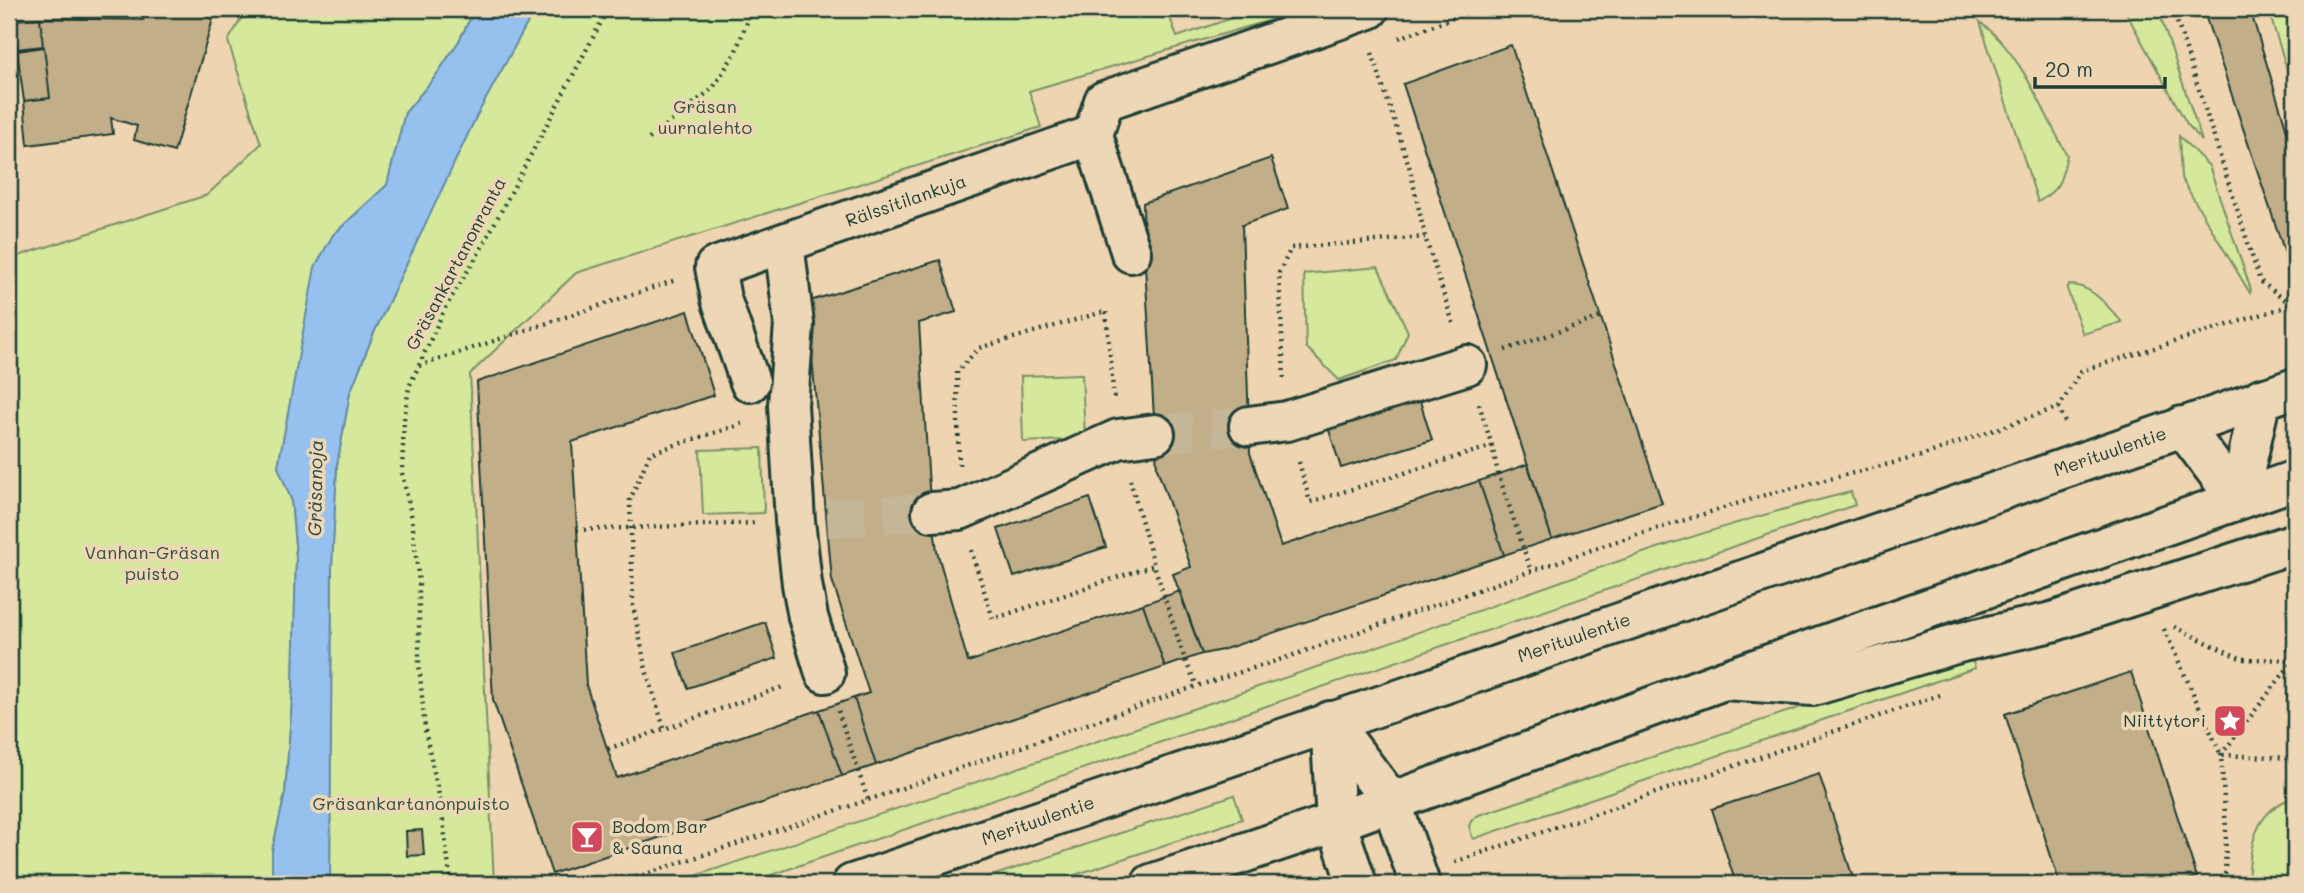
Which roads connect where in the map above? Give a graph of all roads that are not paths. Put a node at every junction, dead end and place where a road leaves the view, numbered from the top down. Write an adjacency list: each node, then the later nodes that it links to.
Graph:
1 (1368, 9): 2 (main road, Rälssitilankuja)
2 (1098, 118): 3 (main road, Rälssitilankuja); 4 (main road)
3 (783, 243): 6 (main road, Rälssitilankuja); 15 (main road)
4 (1131, 253)
5 (1466, 365): 8 (main road)
6 (750, 382)
7 (2278, 393): 9 (main road, Merituulentie); 12 (main road)
8 (1249, 426)
9 (2182, 426): 12 (main road); 17 (main road, Merituulentie)
10 (1155, 435): 13 (main road)
11 (2295, 480): 12 (main road)
12 (2238, 500): 16 (main road)
13 (946, 511)
14 (2295, 543): 16 (main road)
15 (825, 673)
16 (1724, 680): 18 (main road)
17 (1330, 721): 18 (main road); 19 (main road); 21 (main road, Merituulentie)
18 (1391, 801): 19 (main road); 20 (main road)
19 (1336, 821): 22 (main road); 23 (main road)
20 (1419, 880)
21 (852, 884)
22 (1151, 884)
23 (1357, 884)

